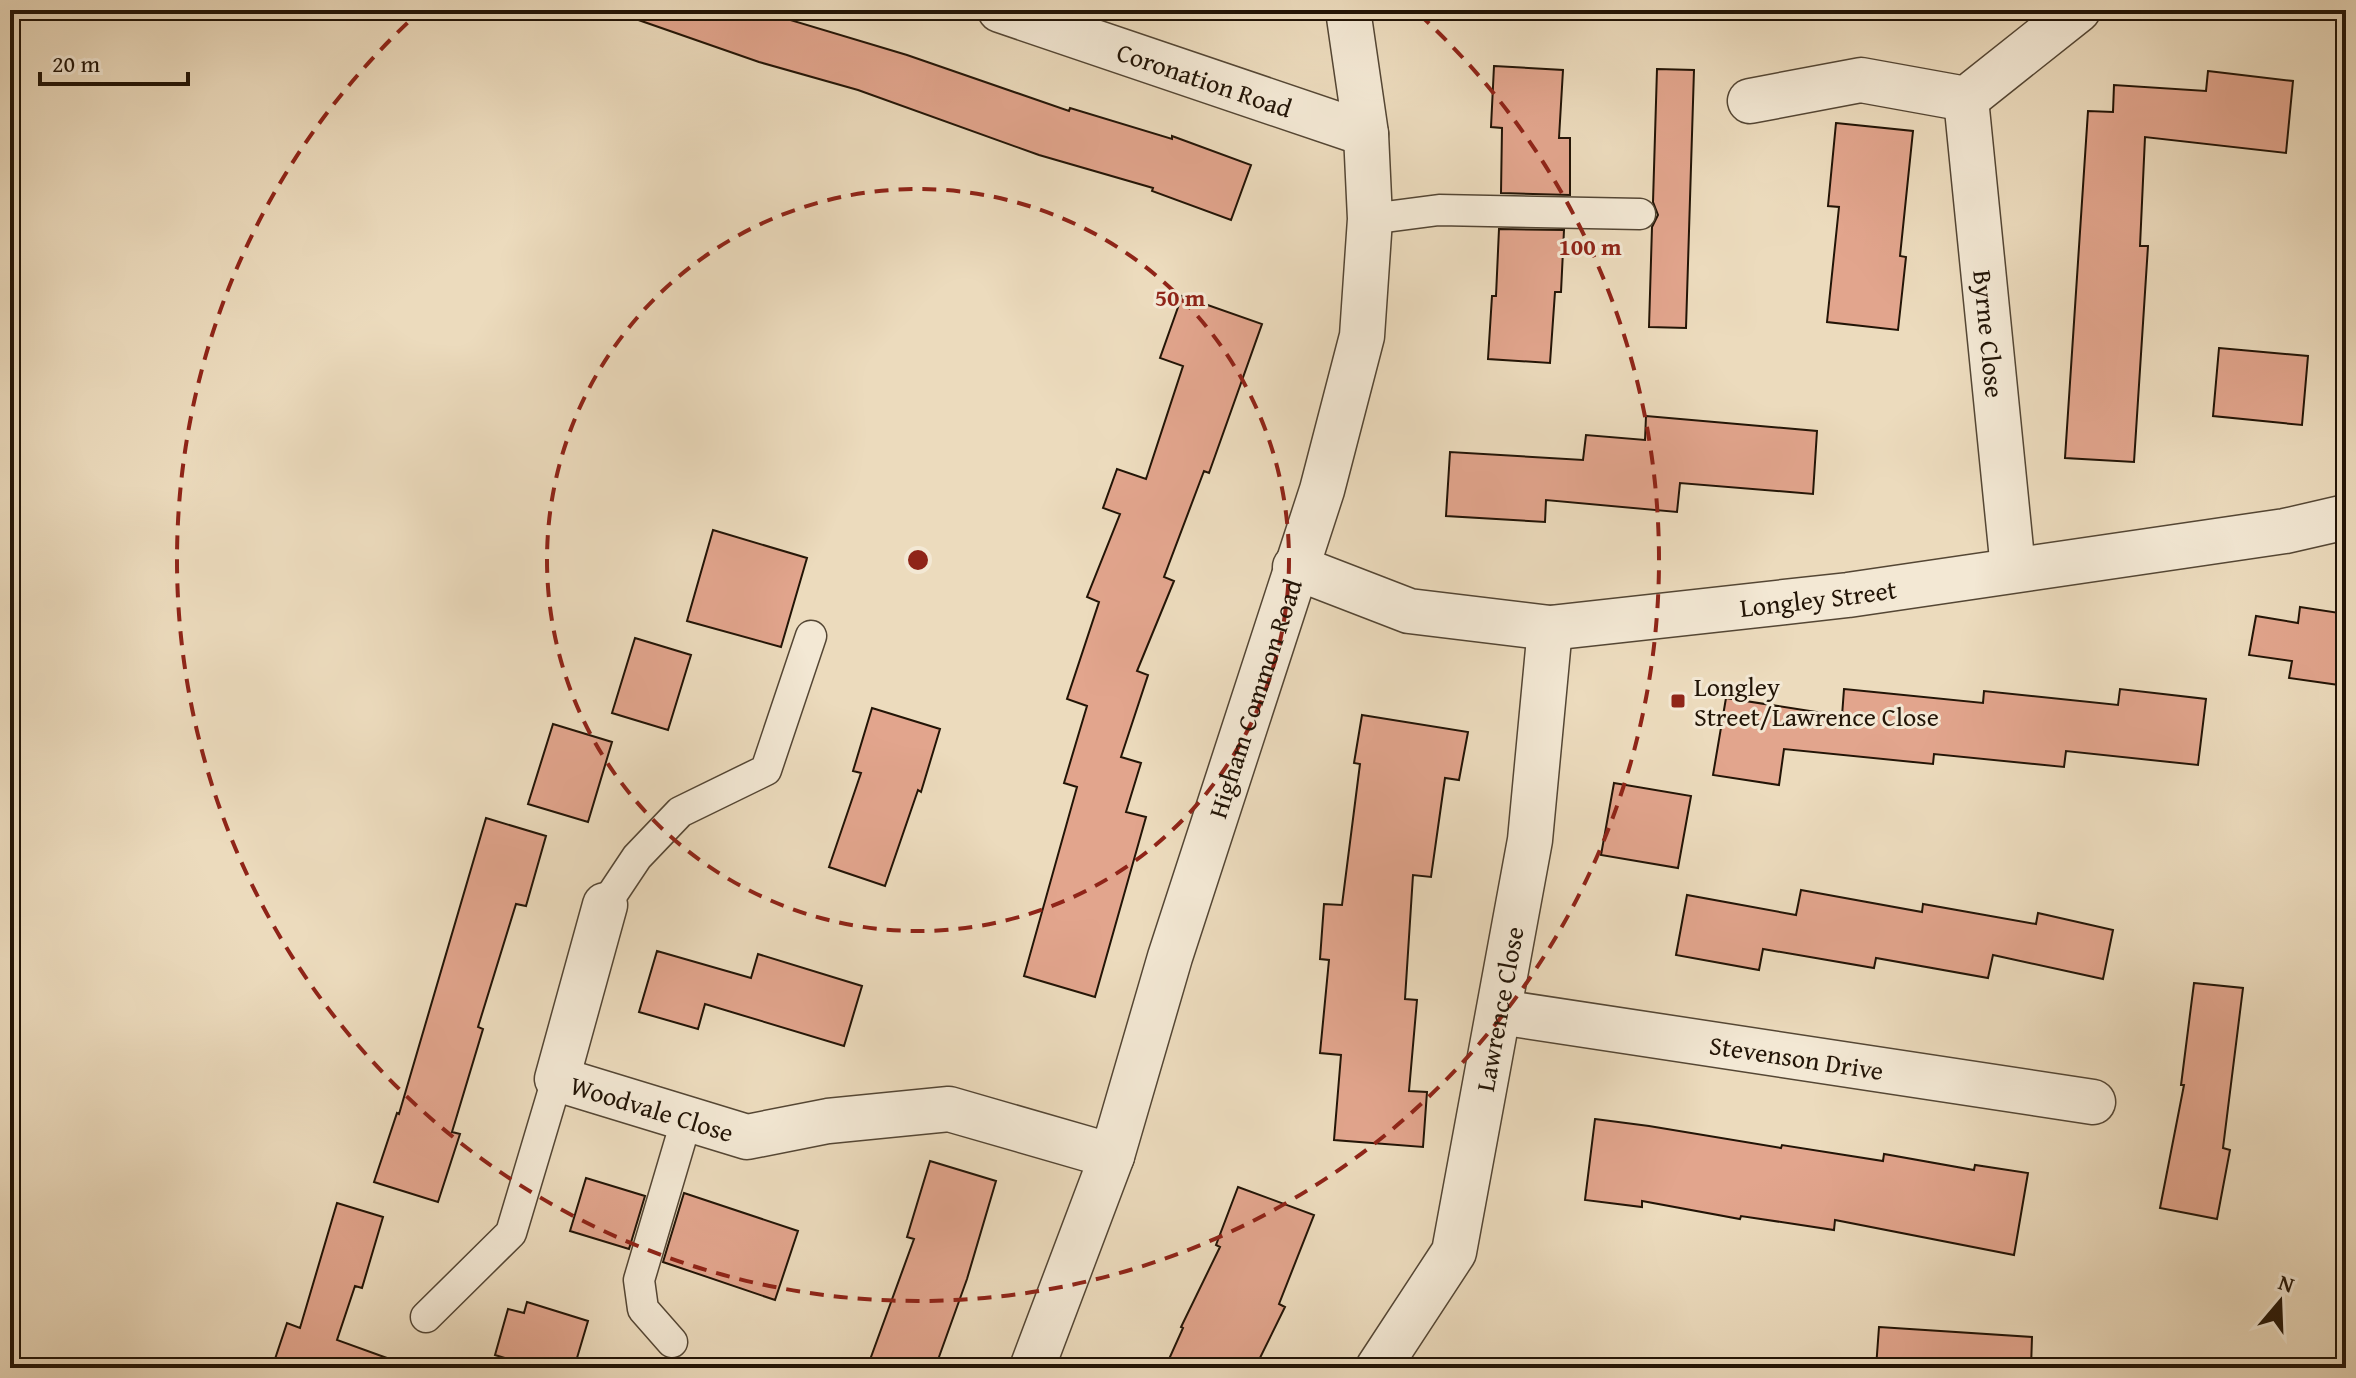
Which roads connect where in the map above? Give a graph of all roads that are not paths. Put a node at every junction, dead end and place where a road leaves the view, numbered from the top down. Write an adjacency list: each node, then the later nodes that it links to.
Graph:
1 (1000, 10): 6 (street, Coronation Road)
2 (1348, 10): 6 (street, Higham Common Road)
3 (2078, 10): 4 (street)
4 (1966, 99): 5 (street); 11 (street, Byrne Close)
5 (1750, 101)
6 (1366, 134): 8 (street, Higham Common Road)
7 (1640, 214): 8 (lane)
8 (1370, 219): 10 (street, Higham Common Road)
9 (2346, 517): 11 (street, Longley Street)
10 (1295, 567): 12 (street, Longley Street); 19 (street, Higham Common Road)
11 (2013, 569): 12 (street, Longley Street)
12 (1550, 628): 15 (street, Lawrence Close)
13 (811, 636): 14 (lane)
14 (605, 905): 16 (street, Woodvale Close)
15 (1500, 1012): 17 (street, Stevenson Drive); 23 (street, Lawrence Close)
16 (557, 1079): 18 (street, Woodvale Close); 20 (lane)
17 (2093, 1102)
18 (687, 1118): 19 (street, Woodvale Close); 21 (lane)
19 (1112, 1156): 22 (street, Higham Common Road)
20 (426, 1317)
21 (672, 1342)
22 (1032, 1368)
23 (1378, 1368)

